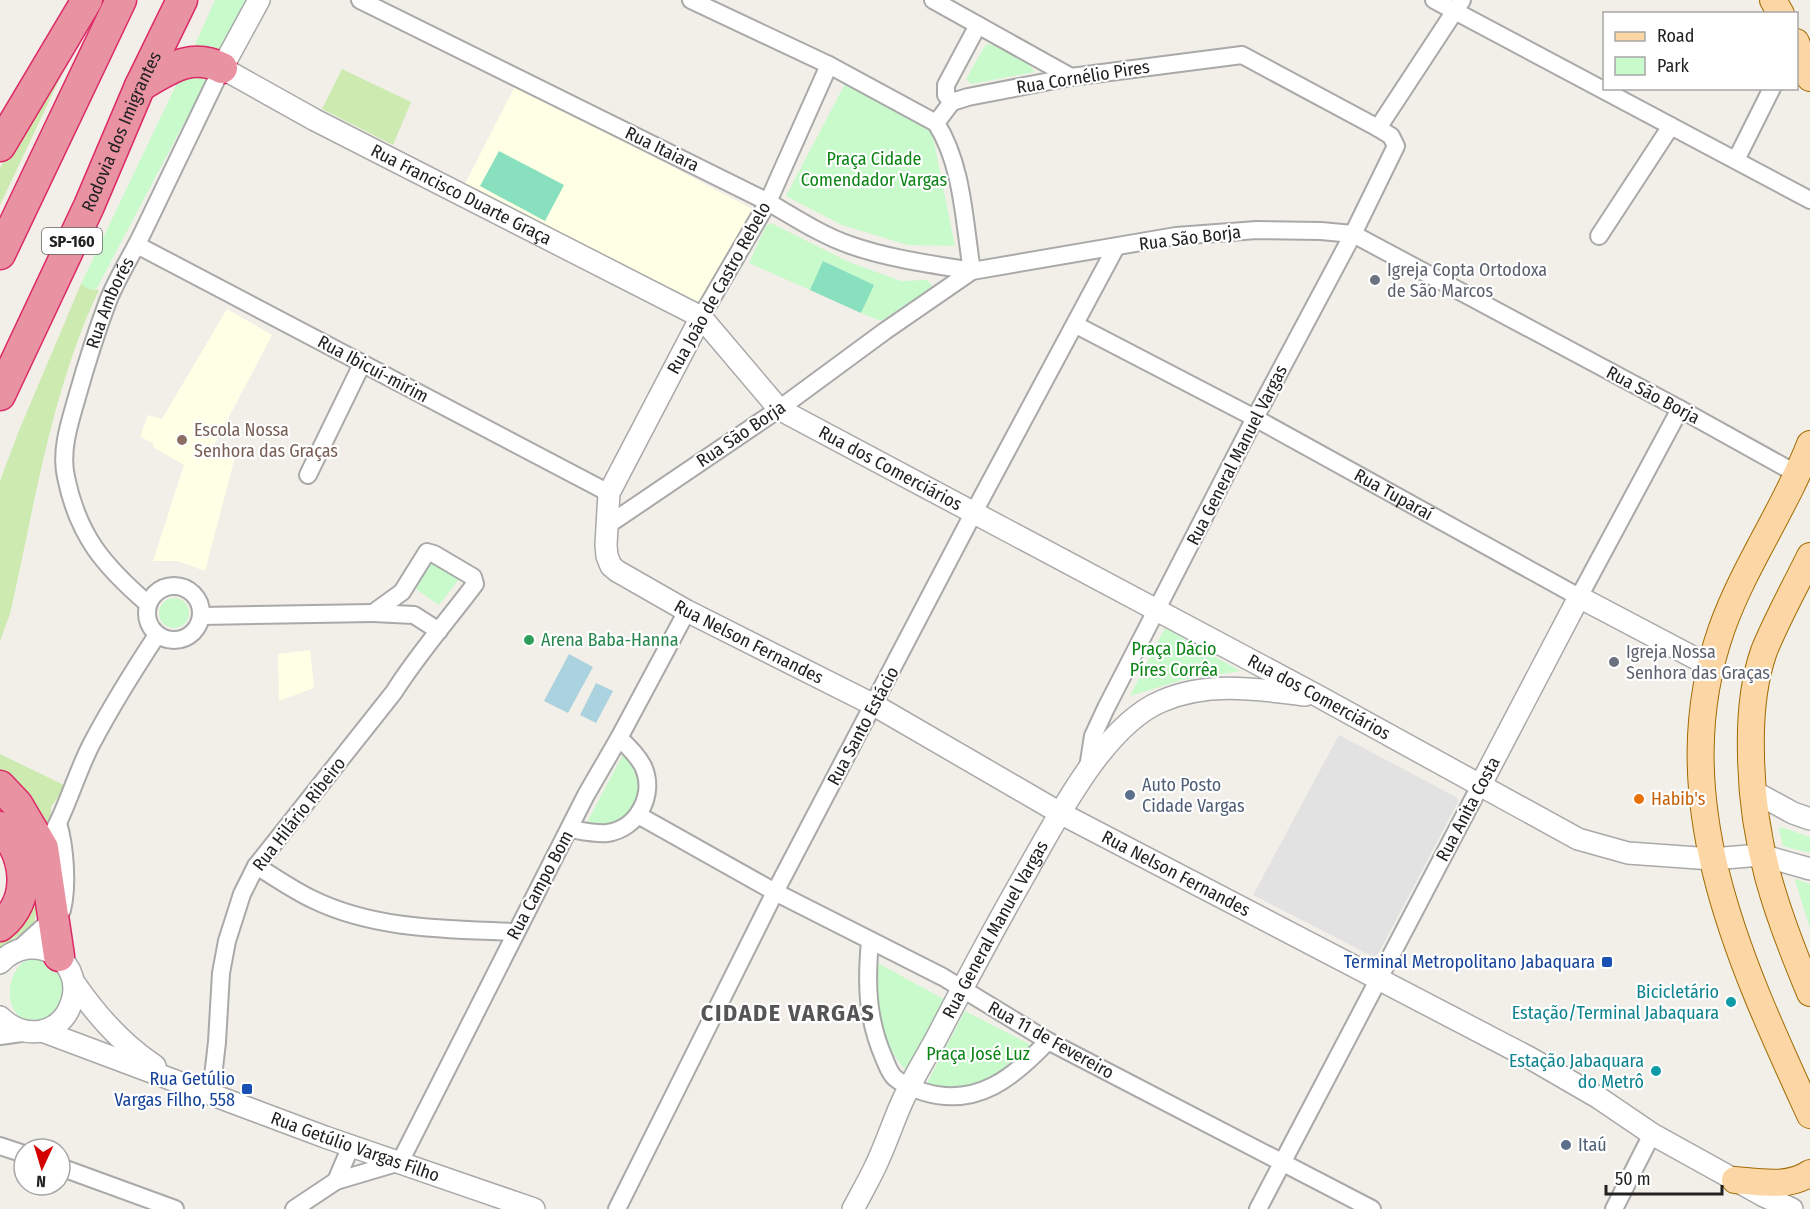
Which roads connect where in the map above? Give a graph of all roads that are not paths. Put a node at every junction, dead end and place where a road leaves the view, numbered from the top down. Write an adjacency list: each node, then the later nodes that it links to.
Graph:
1 (87, 0): 22 (highway)
2 (121, 0): 30 (highway, SP-160)
3 (182, 0): 14 (highway, Rodovia dos Imigrantes / SP-160)
4 (259, 0): 12 (street, Rua Amborés)
5 (360, 0): 25 (street, Rua Itaiara)
6 (691, 0): 11 (street)
7 (933, 0): 10 (street)
8 (1434, 0): 9 (street)
9 (1459, 5): 15 (street); 21 (street)
10 (978, 25): 13 (street); 18 (street)
11 (829, 65): 19 (street); 25 (street, Rua João de Castro Rebelo)
12 (222, 68): 14 (highway); 28 (street, Rua Amborés); 32 (street, Rua Francisco Duarte Graça)
13 (1071, 77): 18 (street, Rua Cornélio Pires); 21 (street, Rua Cornélio Pires)
14 (140, 86): 35 (highway, Rodovia dos Imigrantes / SP-160)
15 (1603, 87)
16 (1608, 90): 20 (street)
17 (1771, 90): 23 (street)
18 (952, 102): 19 (street)
19 (936, 123): 31 (street)
20 (1671, 126): 23 (street); 27 (street)
21 (1378, 128): 26 (street, Rua General Manuel Vargas)
22 (0, 146)
23 (1736, 160): 24 (street)
24 (1810, 200)
25 (768, 202): 31 (street, Rua Itaiara); 32 (street, Rua João de Castro Rebelo)
26 (1353, 234): 29 (street, Rua São Borja); 37 (street, Rua São Borja); 38 (street, Rua General Manuel Vargas)
27 (1599, 236)
28 (137, 245): 34 (street, Rua Ibicuí-mirim); 46 (street, Rua Amborés)
29 (1116, 247): 31 (street, Rua São Borja); 33 (street, Rua Santo Estácio)
30 (0, 254)
31 (972, 271): 36 (street, Rua São Borja)
32 (701, 317): 36 (street, Rua dos Comerciários); 42 (street, Rua João de Castro Rebelo)
33 (1076, 325): 38 (street, Rua Tuparaí); 43 (street, Rua Santo Estácio)
34 (362, 364): 41 (street); 42 (street, Rua Ibicuí-mirim)
35 (0, 395)
36 (779, 409): 42 (street, Rua São Borja); 43 (street, Rua dos Comerciários)
37 (1680, 409): 40 (street, Rua São Borja); 45 (street, Rua Anita Costa)
38 (1255, 418): 45 (street, Rua Tuparaí); 48 (street, Rua General Manuel Vargas)
39 (1810, 444): 40 (main road)
40 (1797, 474): 53 (main road)
41 (308, 475)
42 (607, 510): 47 (street, Rua Nelson Fernandes)
43 (974, 512): 48 (street, Rua dos Comerciários); 55 (street, Rua Santo Estácio)
44 (1810, 556): 60 (main road)
45 (1579, 597): 53 (street, Rua Tuparaí); 59 (street, Rua Anita Costa)
46 (148, 604): 50 (street); 52 (street)
47 (687, 611): 55 (street, Rua Nelson Fernandes); 56 (street, Rua Campo Bom)
48 (1156, 611): 54 (street, Rua dos Comerciários); 57 (street, Rua General Manuel Vargas)
49 (373, 613): 50 (street); 51 (street); 51 (street, Rua Hilário Ribeiro)
50 (201, 616): 52 (street)
51 (439, 631): 71 (street, Rua Hilário Ribeiro)
52 (157, 635): 64 (street)
53 (1710, 666): 70 (main road)
54 (1318, 696): 57 (street); 59 (street, Rua dos Comerciários)
55 (874, 705): 61 (street, Rua Nelson Fernandes); 73 (street, Rua Santo Estácio)
56 (619, 738): 62 (street); 67 (street, Rua Campo Bom)
57 (1088, 768): 61 (street)
58 (0, 786): 68 (highway)
59 (1480, 786): 70 (street, Rua dos Comerciários); 82 (street, Rua Anita Costa)
60 (1751, 790): 63 (street); 65 (main road)
61 (1060, 813): 82 (street, Rua Nelson Fernandes); 84 (street, Rua General Manuel Vargas)
62 (638, 815): 67 (street); 73 (street, Rua 11 de Fevereiro)
63 (1802, 816): 65 (street)
64 (58, 822): 68 (street); 74 (street)
65 (1756, 823): 69 (main road)
66 (0, 827): 75 (highway)
67 (570, 829): 76 (street, Rua Campo Bom)
68 (43, 848): 74 (highway)
69 (1761, 855): 70 (street, Rua dos Comerciários); 72 (street, Rua dos Comerciários); 81 (main road)
70 (1712, 859): 92 (main road)
71 (256, 866): 76 (street); 91 (street, Rua Hilário Ribeiro)
72 (1810, 868)
73 (776, 892): 77 (street, Rua 11 de Fevereiro); 104 (street, Rua Santo Estácio)
74 (52, 921): 78 (street); 79 (highway)
75 (0, 926)
76 (515, 932): 95 (street, Rua Campo Bom)
77 (870, 941): 84 (street, Rua 11 de Fevereiro); 90 (street)
78 (18, 950): 79 (street); 80 (street)
79 (58, 956): 83 (street, Rua Getúlio Vargas Filho)
80 (0, 963)
81 (1808, 976)
82 (1379, 979): 93 (street, Rua Nelson Fernandes); 96 (street, Rua Anita Costa)
83 (75, 984): 86 (street); 89 (street, Rua Getúlio Vargas Filho)
84 (962, 988): 88 (street, Rua 11 de Fevereiro); 90 (street, Rua General Manuel Vargas)
85 (0, 1017): 86 (street, Rua Getúlio Vargas Filho)
86 (38, 1031): 87 (street); 89 (street, Rua Getúlio Vargas Filho)
87 (0, 1036)
88 (1048, 1041): 90 (street); 96 (street, Rua 11 de Fevereiro)
89 (178, 1081): 91 (street, Rua Getúlio Vargas Filho)
90 (910, 1088): 105 (street, Rua General Manuel Vargas)
91 (211, 1094): 94 (street, Rua Getúlio Vargas Filho)
92 (1810, 1115)
93 (1652, 1134): 99 (street, Rua Nelson Fernandes); 108 (street)
94 (351, 1146): 95 (street, Rua Getúlio Vargas Filho); 100 (street)
95 (400, 1162): 100 (street); 103 (street, Rua Getúlio Vargas Filho)
96 (1283, 1162): 106 (street, Rua Anita Costa); 107 (street, Rua 11 de Fevereiro)
97 (72, 1171): 101 (street)
98 (1810, 1173): 99 (main road)
99 (1735, 1180): 109 (street, Rua Nelson Fernandes)
100 (336, 1181): 102 (street)
101 (175, 1209)
102 (294, 1209)
103 (534, 1209)
104 (617, 1209)
105 (853, 1209)
106 (1258, 1209)
107 (1372, 1209)
108 (1614, 1209)
109 (1792, 1209)

